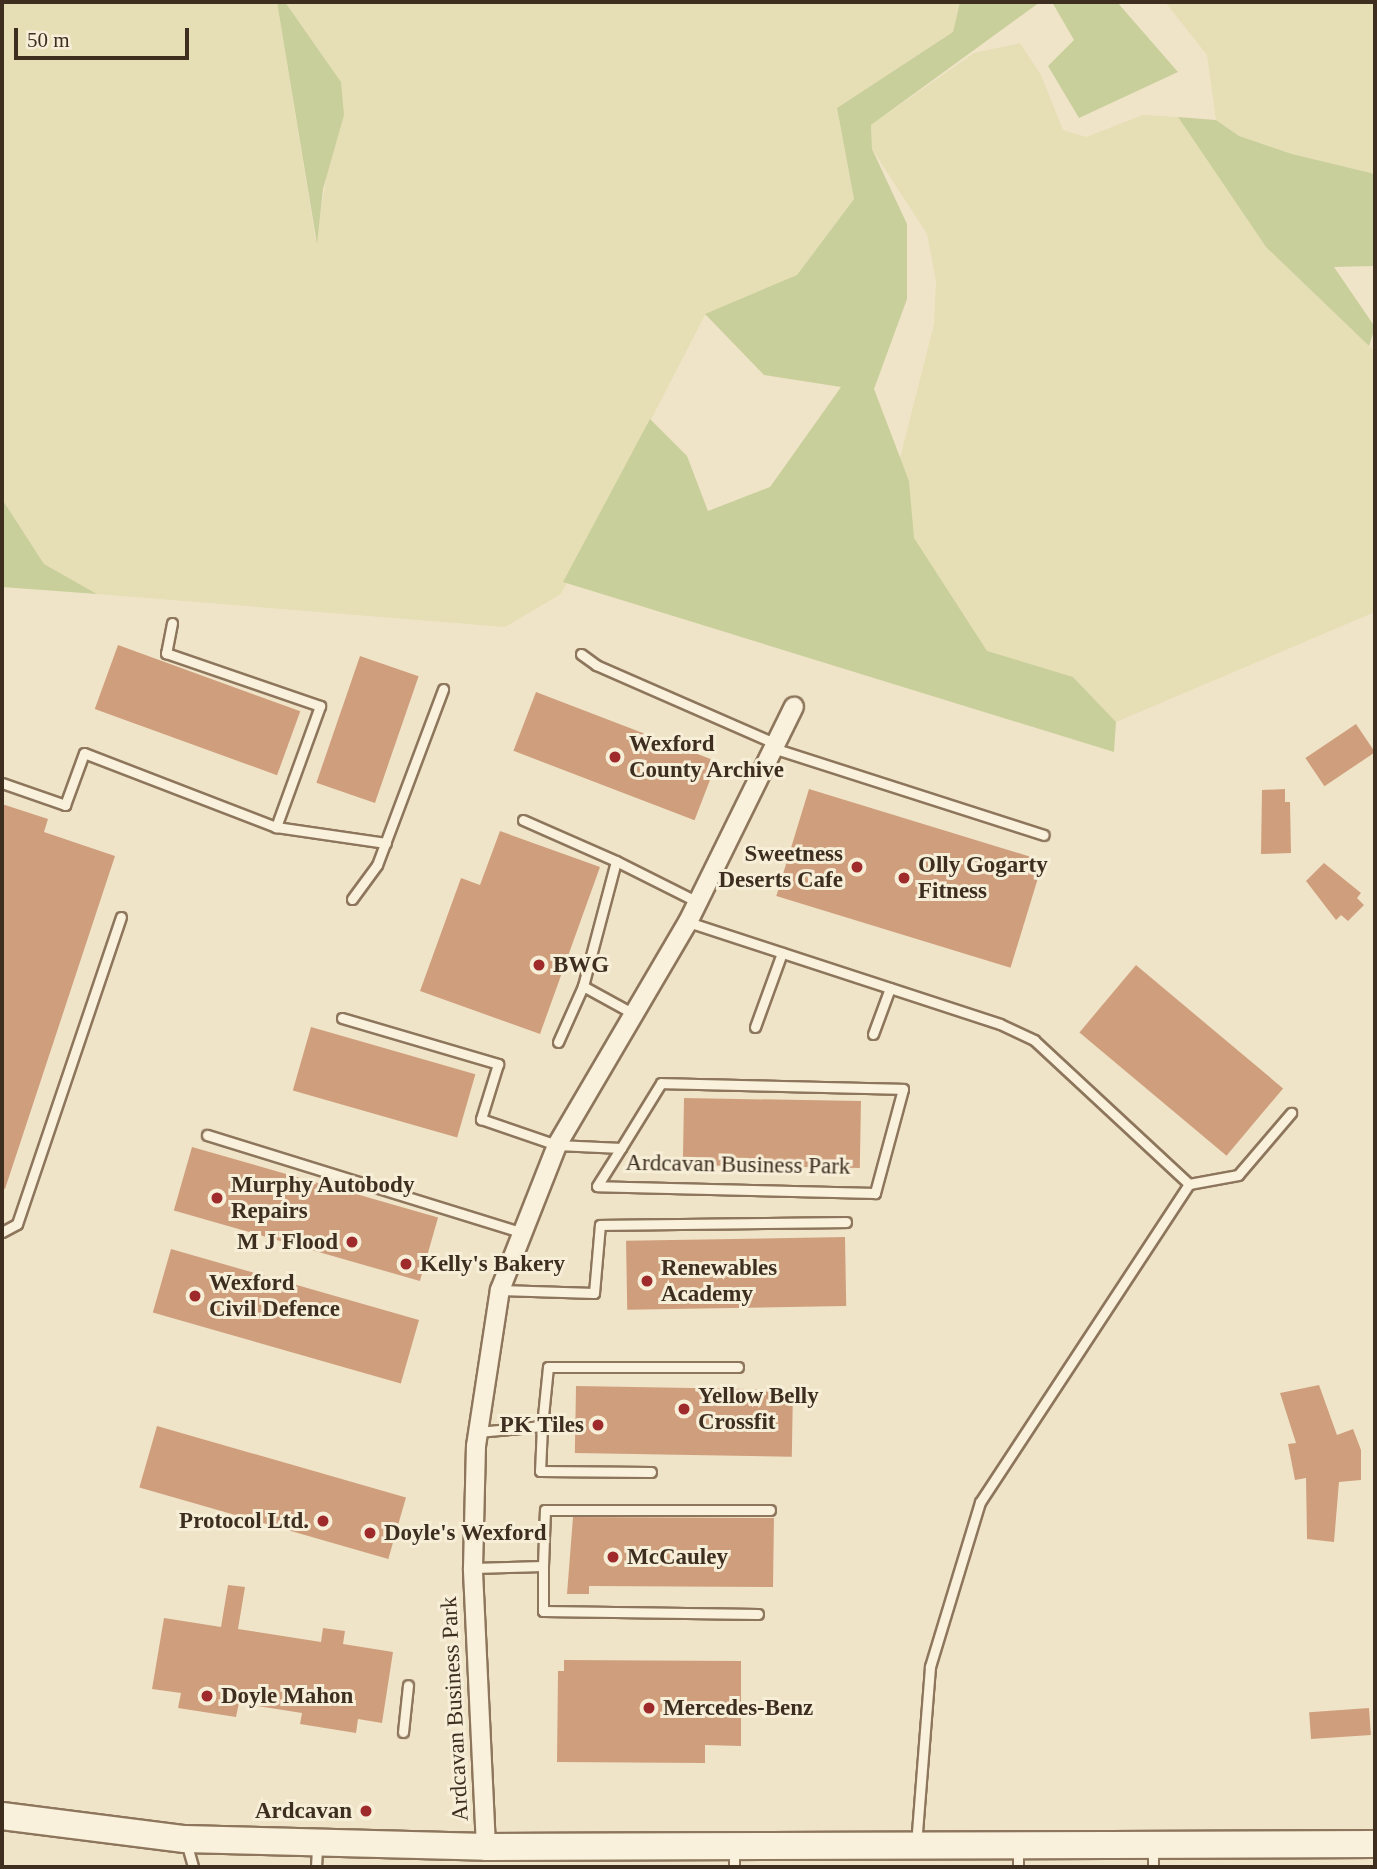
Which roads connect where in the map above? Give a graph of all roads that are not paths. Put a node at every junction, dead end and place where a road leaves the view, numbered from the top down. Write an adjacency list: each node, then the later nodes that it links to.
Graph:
1 (172, 623): 8 (lane)
2 (581, 654): 5 (lane)
3 (443, 689): 10 (lane)
4 (794, 707): 5 (street, Ardcavan Business Park)
5 (776, 750): 9 (lane); 13 (street, Ardcavan Business Park)
6 (2, 783): 8 (lane)
7 (523, 820): 11 (lane)
8 (276, 827): 10 (lane)
9 (1044, 835)
10 (386, 843): 12 (lane)
11 (616, 861): 13 (lane); 17 (lane)
12 (352, 899)
13 (698, 902): 15 (street, Ardcavan Business Park)
14 (121, 917): 30 (lane)
15 (688, 922): 16 (lane); 19 (street, Ardcavan Business Park)
16 (782, 953): 18 (lane); 21 (lane)
17 (583, 986): 19 (lane); 23 (lane)
18 (890, 988): 22 (lane); 28 (lane)
19 (634, 1014): 26 (street, Ardcavan Business Park)
20 (342, 1018): 26 (lane, Ardcavan Business Park)
21 (755, 1027)
22 (873, 1034)
23 (558, 1042)
24 (1291, 1113): 28 (lane)
25 (207, 1135): 31 (lane)
26 (557, 1145): 27 (lane, Ardcavan Business Park); 31 (street, Ardcavan Business Park)
27 (621, 1148): 27 (lane, Ardcavan Business Park)
28 (1189, 1184): 46 (lane)
29 (846, 1223): 32 (lane)
30 (2, 1232)
31 (523, 1233): 32 (street, Ardcavan Business Park)
32 (500, 1290): 35 (street, Ardcavan Business Park)
33 (738, 1367): 34 (lane)
34 (542, 1426): 35 (lane); 36 (lane)
35 (478, 1432): 39 (street, Ardcavan Business Park)
36 (651, 1472)
37 (770, 1510): 38 (lane)
38 (543, 1566): 39 (lane, Ardcavan Business Park); 40 (lane)
39 (472, 1568): 47 (street, Ardcavan Business Park)
40 (758, 1614)
41 (408, 1685): 42 (lane)
42 (403, 1732)
43 (2, 1816): 44 (main road)
44 (186, 1839): 48 (main road); 52 (lane)
45 (1375, 1844): 50 (main road)
46 (916, 1845): 49 (main road); 51 (main road)
47 (486, 1847): 48 (main road); 51 (main road)
48 (317, 1855)
49 (1018, 1856): 50 (main road)
50 (1153, 1856)
51 (734, 1857)
52 (193, 1867)

